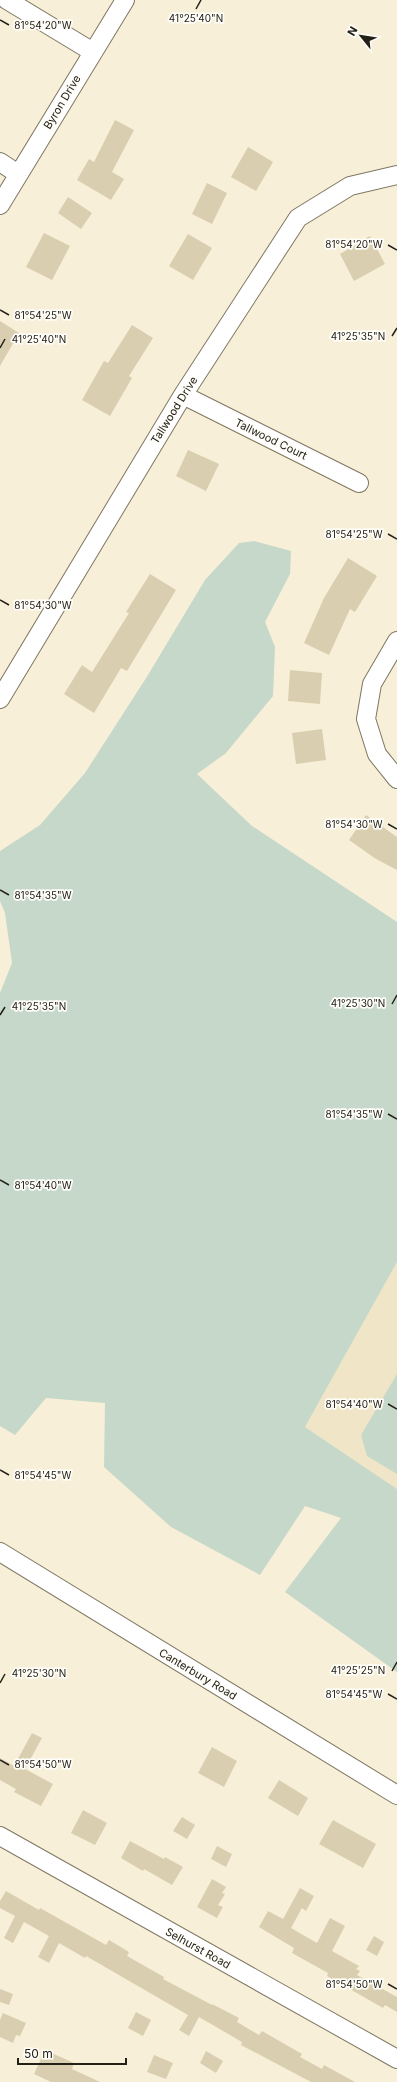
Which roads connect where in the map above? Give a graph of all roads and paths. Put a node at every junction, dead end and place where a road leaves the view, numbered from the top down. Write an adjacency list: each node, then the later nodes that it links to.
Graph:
1 (7, 0): 3 (street)
2 (125, 0): 3 (street, Byron Drive)
3 (93, 52): 5 (street, Byron Drive)
4 (0, 162): 5 (street)
5 (18, 174): 7 (street, Byron Drive)
6 (397, 175): 8 (street, Tallwood Drive)
7 (0, 205)
8 (183, 395): 9 (street, Tallwood Court); 11 (street, Tallwood Drive)
9 (359, 483)
10 (397, 641): 12 (street)
11 (0, 698)
12 (397, 779)
13 (0, 1552): 14 (street, Canterbury Road)
14 (397, 1795)
15 (0, 1836): 16 (street, Selhurst Road)
16 (397, 2059)

